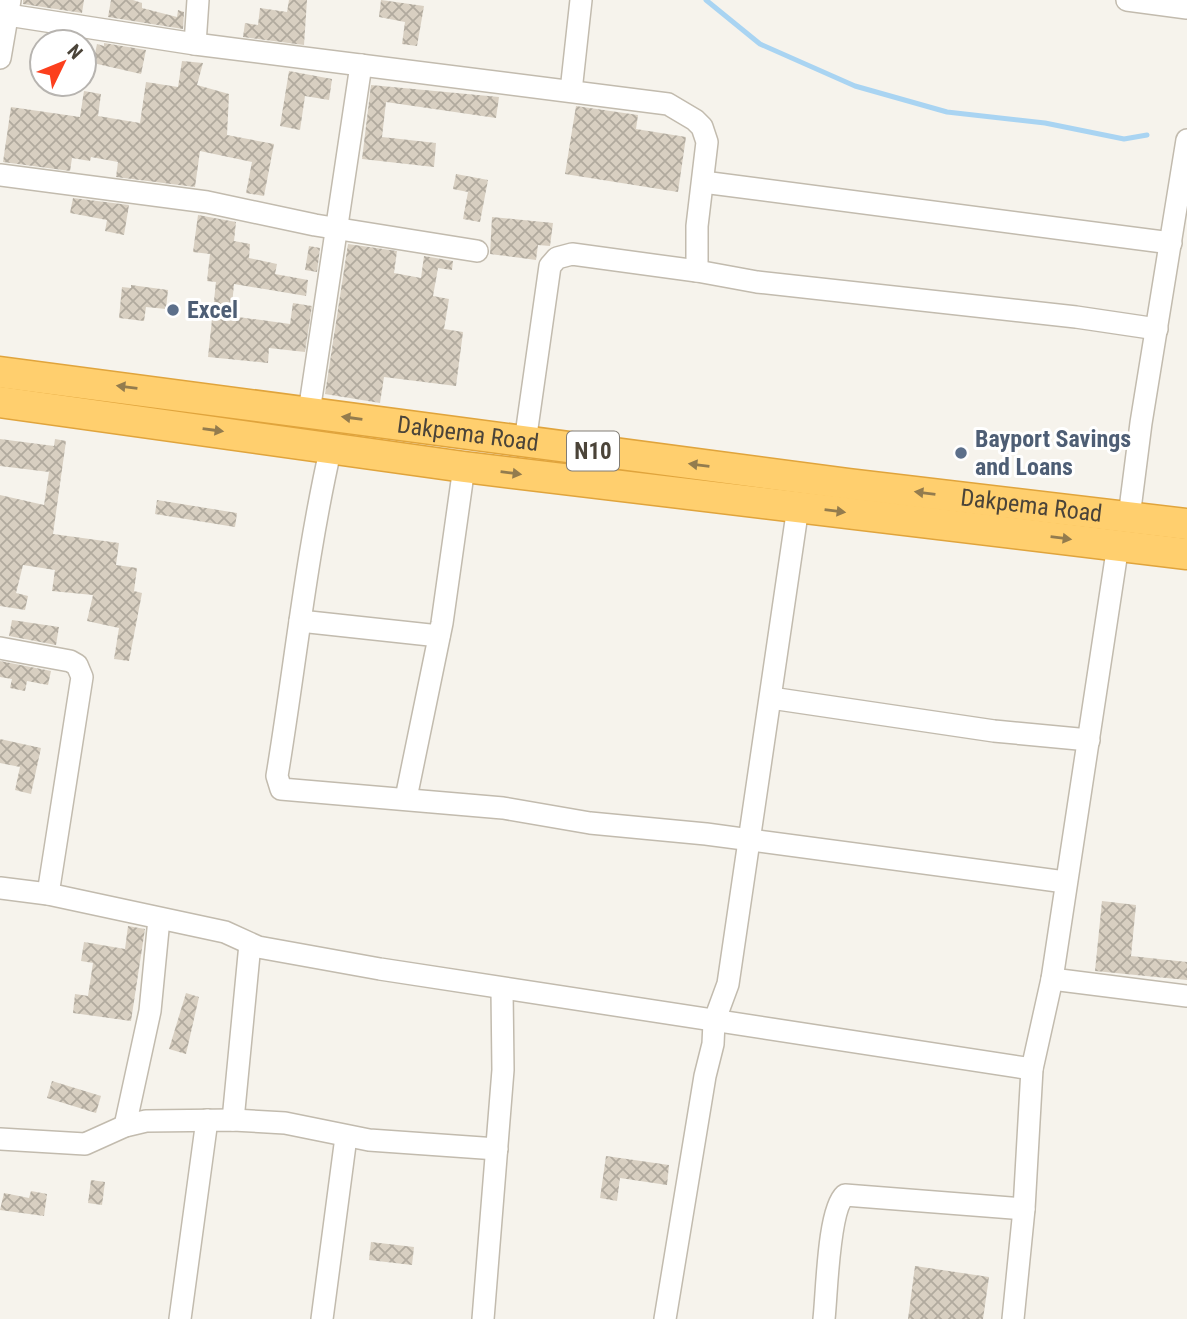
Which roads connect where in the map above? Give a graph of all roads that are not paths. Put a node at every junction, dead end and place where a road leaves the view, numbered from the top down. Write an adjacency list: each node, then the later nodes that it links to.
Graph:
1 (198, 0): 6 (street)
2 (581, 0): 9 (street)
3 (1127, 0): 5 (street)
4 (9, 8): 6 (street); 7 (street)
5 (1187, 8)
6 (195, 44): 8 (street)
7 (0, 58)
8 (360, 65): 9 (street); 13 (street)
9 (571, 91): 12 (street)
10 (1187, 140): 14 (street)
11 (0, 175): 13 (street)
12 (703, 182): 14 (street); 16 (street)
13 (337, 229): 15 (street); 20 (street)
14 (1171, 243): 17 (street)
15 (477, 251)
16 (697, 271): 17 (street); 21 (street)
17 (1157, 329): 25 (street)
18 (0, 372): 20 (highway, Dakpema Road / N10, one-way to 18)
19 (0, 402): 22 (highway, Dakpema Road / N10, one-way to 22)
20 (309, 412): 21 (highway, Dakpema Road / N10, one-way to 20)
21 (525, 442): 25 (highway, Dakpema Road / N10, one-way to 21)
22 (331, 447): 23 (highway, Dakpema Road / N10); 29 (street)
23 (464, 467): 24 (highway, Dakpema Road / N10, one-way to 24); 30 (street)
24 (797, 507): 27 (highway, Dakpema Road / N10, one-way to 27); 32 (street)
25 (1129, 517): 26 (highway, Dakpema Road / N10)
26 (1187, 524)
27 (1118, 545): 28 (highway, Dakpema Road / N10); 33 (street)
28 (1187, 554)
29 (300, 621): 30 (street); 34 (street)
30 (439, 636): 34 (street)
31 (0, 648): 38 (street)
32 (771, 698): 33 (street); 35 (street)
33 (1089, 740): 36 (street)
34 (406, 798): 35 (street)
35 (750, 841): 36 (street); 44 (street)
36 (1065, 882): 41 (street)
37 (0, 888): 38 (street)
38 (48, 894): 39 (street)
39 (159, 919): 40 (street); 48 (street)
40 (250, 944): 42 (street); 46 (street)
41 (1052, 979): 43 (street); 45 (street)
42 (502, 990): 44 (street); 51 (street)
43 (1187, 996)
44 (714, 1022): 45 (street); 56 (street)
45 (1032, 1069): 52 (street)
46 (233, 1119): 47 (street); 49 (street)
47 (207, 1120): 48 (street); 53 (street)
48 (125, 1126): 50 (street)
49 (346, 1137): 51 (street); 54 (street)
50 (0, 1139)
51 (497, 1149): 55 (street)
52 (1024, 1209): 57 (street); 58 (street)
53 (180, 1319)
54 (322, 1319)
55 (483, 1319)
56 (666, 1319)
57 (824, 1319)
58 (1013, 1319)

